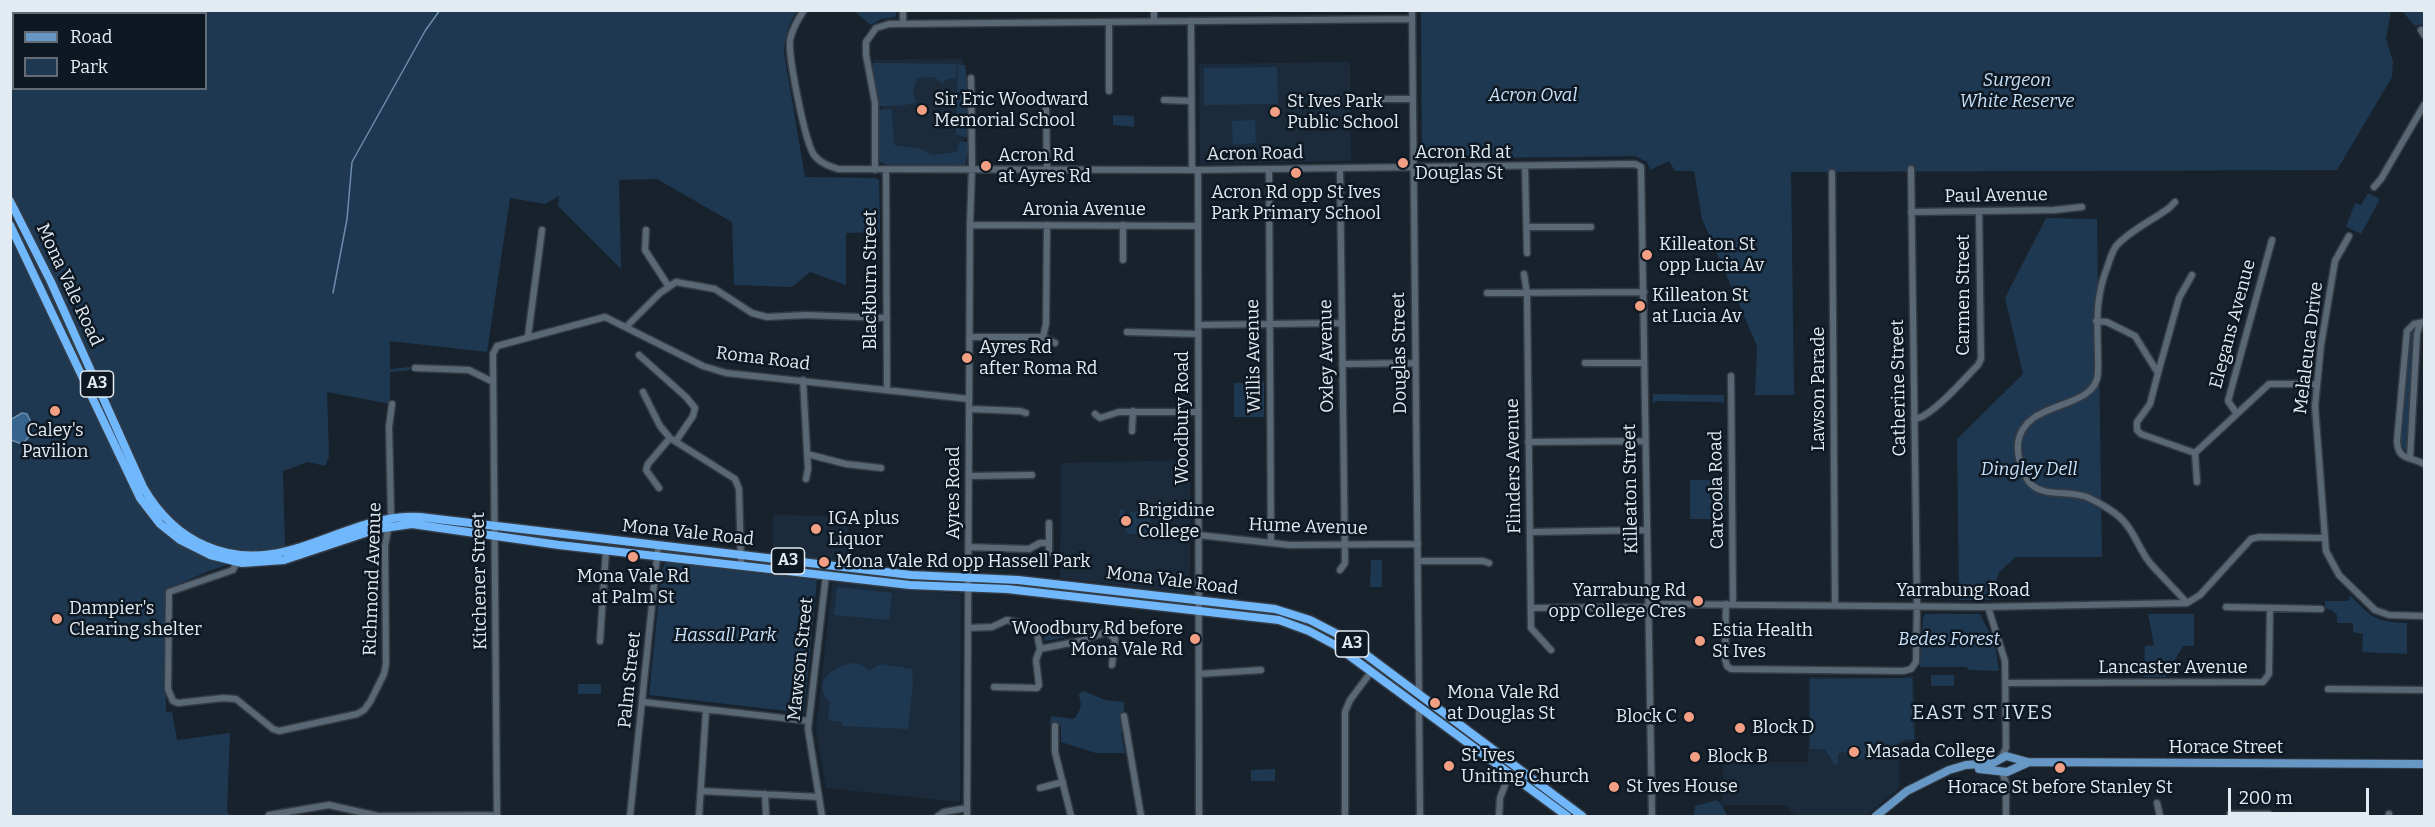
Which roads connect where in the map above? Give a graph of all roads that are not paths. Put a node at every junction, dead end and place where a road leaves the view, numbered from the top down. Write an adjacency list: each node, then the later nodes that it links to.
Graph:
1 (804, 10): 25 (street, Acron Road)
2 (903, 10): 9 (street)
3 (1154, 10): 6 (street)
4 (1412, 10): 5 (street, Douglas Street)
5 (1412, 19): 7 (street); 13 (street, Douglas Street)
6 (1154, 21): 7 (street); 8 (street)
7 (1191, 21): 15 (street, Woodbury Road)
8 (1109, 22): 9 (street); 11 (street)
9 (903, 24): 25 (street)
10 (971, 78): 22 (street, Ayres Road)
11 (1109, 91)
12 (1369, 99): 13 (street)
13 (1413, 99): 20 (street, Douglas Street)
14 (1164, 100): 15 (street)
15 (1191, 101): 28 (street, Woodbury Road)
16 (2424, 105): 30 (street)
17 (1046, 106): 27 (street)
18 (1635, 164): 19 (street, Acron Road); 52 (street, Killeaton Street)
19 (1526, 166): 20 (street, Acron Road); 41 (street)
20 (1414, 167): 21 (street, Acron Road); 70 (street, Douglas Street)
21 (1340, 168): 23 (street, Acron Road); 57 (street, Oxley Avenue)
22 (971, 169): 26 (street, Acron Road); 27 (street, Acron Road); 37 (street, Ayres Road)
23 (1269, 169): 28 (street, Acron Road); 59 (street, Willis Avenue)
24 (1911, 169): 34 (street, Catherine Street)
25 (875, 170): 26 (street, Acron Road)
26 (886, 170): 55 (street, Blackburn Street)
27 (1047, 170): 28 (street, Acron Road)
28 (1195, 170): 40 (street, Woodbury Road)
29 (1832, 173): 132 (street, Lawson Parade)
30 (2374, 187)
31 (10, 201): 122 (highway, Mona Vale Road / A3)
32 (2175, 202): 56 (street)
33 (2082, 207): 35 (street, Paul Avenue)
34 (1911, 212): 35 (street, Paul Avenue); 90 (street, Catherine Street)
35 (1979, 212): 90 (street, Carmen Street)
36 (10, 225): 122 (highway, Mona Vale Road / A3)
37 (970, 225): 38 (street, Aronia Avenue); 66 (street, Ayres Road)
38 (1047, 225): 39 (street, Aronia Avenue); 65 (street)
39 (1123, 225): 40 (street, Aronia Avenue); 48 (street)
40 (1198, 226): 60 (street, Woodbury Road)
41 (1527, 227): 42 (street); 47 (street)
42 (1591, 227)
43 (542, 230): 64 (street)
44 (646, 230): 51 (street)
45 (2349, 236): 79 (street, Melaleuca Drive)
46 (2272, 240): 89 (street, Elegans Avenue)
47 (1527, 253)
48 (1123, 260)
49 (1524, 274): 54 (street, Flinders Avenue)
50 (2193, 275): 75 (street)
51 (669, 287): 55 (street); 61 (street)
52 (1644, 292): 54 (street); 72 (street, Killeaton Street)
53 (1487, 293): 54 (street)
54 (1527, 294): 94 (street, Flinders Avenue)
55 (887, 318): 80 (street, Blackburn Street)
56 (2096, 321): 75 (street); 129 (street)
57 (1341, 322): 59 (street); 73 (street, Oxley Avenue)
58 (2422, 322): 97 (street); 97 (street)
59 (1268, 324): 60 (street); 115 (street, Willis Avenue)
60 (1198, 325): 63 (street, Woodbury Road)
61 (627, 326): 64 (street, Roma Road); 77 (street, Roma Road)
62 (1127, 332): 63 (street)
63 (1198, 334): 86 (street, Woodbury Road)
64 (528, 336): 68 (street, Roma Road)
65 (1043, 336): 66 (street); 67 (street)
66 (970, 337): 82 (street, Ayres Road)
67 (1055, 343)
68 (497, 346): 78 (street, Kitchener Street)
69 (639, 355): 92 (street)
70 (1415, 363): 73 (street); 117 (street, Douglas Street)
71 (1585, 363): 72 (street)
72 (1644, 363): 93 (street, Killeaton Street)
73 (1342, 364): 116 (street, Oxley Avenue)
74 (415, 368): 78 (street)
75 (2158, 374): 95 (street)
76 (1731, 376): 130 (street, Carcoola Road)
77 (803, 380): 80 (street, Roma Road); 96 (street)
78 (493, 382): 108 (street, Kitchener Street)
79 (2316, 384): 89 (street); 112 (street, Melaleuca Drive)
80 (887, 389): 82 (street, Roma Road)
81 (643, 392): 92 (street)
82 (969, 399): 84 (street, Ayres Road)
83 (392, 404): 105 (street, Richmond Avenue)
84 (969, 409): 87 (street); 101 (street, Ayres Road)
85 (1133, 411): 86 (street); 88 (street); 91 (street)
86 (1197, 412): 111 (street, Woodbury Road)
87 (1026, 413)
88 (1095, 414)
89 (2237, 414): 95 (street)
90 (1914, 419): 134 (street, Catherine Street)
91 (1132, 431)
92 (673, 439): 104 (street); 123 (street)
93 (1645, 441): 94 (street); 107 (street, Killeaton Street)
94 (1528, 442): 109 (street, Flinders Avenue)
95 (2195, 453): 103 (street)
96 (807, 454): 99 (street); 102 (street)
97 (2410, 458): 98 (street)
98 (2424, 464)
99 (881, 468)
100 (1032, 475): 101 (street)
101 (969, 476): 118 (street, Ayres Road)
102 (806, 479)
103 (2197, 482)
104 (659, 488)
105 (388, 523): 108 (highway, Mona Vale Road / A3); 122 (highway, Mona Vale Road / A3); 122 (street, Richmond Avenue)
106 (1049, 523): 114 (street)
107 (1647, 530): 109 (street); 133 (street, Killeaton Street)
108 (495, 531): 119 (highway, Mona Vale Road / A3); 120 (highway, Mona Vale Road / A3); 176 (street, Kitchener Street)
109 (1530, 532): 137 (street, Flinders Avenue)
110 (2248, 532): 113 (street)
111 (1198, 535): 115 (street, Hume Avenue); 131 (street, Woodbury Road)
112 (2324, 538): 113 (street); 140 (street)
113 (2251, 539): 129 (street)
114 (1047, 543): 118 (street); 121 (street)
115 (1271, 543): 116 (street, Hume Avenue)
116 (1344, 544): 117 (street, Hume Avenue); 126 (street, Oxley Avenue)
117 (1418, 544): 124 (street, Douglas Street)
118 (968, 547): 128 (street, Ayres Road)
119 (606, 550): 120 (highway, Mona Vale Road / A3); 142 (street)
120 (658, 551): 123 (highway, Mona Vale Road / A3); 154 (street, Palm Street)
121 (1049, 553)
122 (238, 559)
123 (740, 560): 127 (highway, Mona Vale Road / A3); 128 (highway, Mona Vale Road / A3)
124 (1419, 561): 125 (street); 153 (street, Douglas Street)
125 (1489, 563)
126 (1340, 570)
127 (826, 575): 128 (highway, Mona Vale Road / A3); 158 (street, Mawson Street)
128 (968, 582): 131 (highway, Mona Vale Road / A3); 141 (street, Ayres Road)
129 (2187, 603): 135 (street, Yarrabung Road)
130 (1730, 604): 132 (street, Yarrabung Road); 133 (street, Yarrabung Road); 134 (street, Carcoola Road)
131 (1198, 605): 147 (highway, Mona Vale Road / A3); 148 (street, Woodbury Road); 153 (highway, Mona Vale Road / A3)
132 (1835, 605): 134 (street, Yarrabung Road)
133 (1648, 606): 137 (street, Yarrabung Road); 191 (street, Killeaton Street)
134 (1917, 606): 135 (street, Yarrabung Road)
135 (1988, 607): 149 (street)
136 (2226, 607): 138 (street)
137 (1531, 608): 144 (street, Flinders Avenue)
138 (2270, 608): 139 (street); 149 (street, Lancaster Avenue)
139 (2321, 609)
140 (2424, 616)
141 (968, 628): 143 (street); 173 (street, Ayres Road)
142 (600, 641)
143 (1040, 649): 145 (street); 150 (street)
144 (1551, 650)
145 (1113, 666)
146 (1261, 670): 148 (street)
147 (1371, 672): 155 (highway, Mona Vale Road / A3); 186 (street)
148 (1199, 674): 185 (street, Woodbury Road)
149 (2005, 683): 160 (street)
150 (994, 687)
151 (2328, 689): 152 (street)
152 (2424, 690)
153 (1419, 695): 165 (highway, Mona Vale Road / A3)
154 (643, 702): 156 (street); 177 (street, Palm Street)
155 (1419, 707): 165 (highway, Mona Vale Road / A3); 187 (street)
156 (706, 710): 158 (street); 169 (street)
157 (1124, 716): 184 (street)
158 (809, 721): 171 (street, Mawson Street)
159 (1055, 726): 167 (street)
160 (2006, 748): 161 (street); 162 (street)
161 (2012, 758): 162 (main road, Horace Street); 163 (main road, Horace Street); 166 (main road)
162 (2000, 759): 166 (main road); 192 (main road, Horace Street)
163 (2028, 762): 164 (main road, Horace Street); 166 (main road, Horace Street)
164 (2424, 764)
165 (1511, 770): 188 (street); 189 (highway, Mona Vale Road / A3); 190 (highway, Mona Vale Road / A3)
166 (2006, 770): 193 (main road); 194 (street)
167 (1063, 782): 168 (street); 183 (street)
168 (1040, 788)
169 (701, 791): 170 (street); 178 (street)
170 (765, 794): 171 (street); 179 (street)
171 (819, 797): 180 (street, Mawson Street)
172 (2157, 803): 195 (street)
173 (967, 808): 181 (street); 182 (street, Ayres Road)
174 (2230, 814): 196 (street)
175 (269, 815): 176 (street)
176 (497, 816)
177 (630, 816)
178 (699, 816)
179 (765, 816)
180 (822, 816)
181 (939, 816)
182 (967, 816)
183 (1071, 816)
184 (1141, 816)
185 (1199, 816)
186 (1345, 816)
187 (1420, 816)
188 (1499, 816)
189 (1567, 816)
190 (1582, 816)
191 (1652, 816)
192 (1876, 816)
193 (1883, 816)
194 (2006, 816)
195 (2160, 816)
196 (2269, 816)

